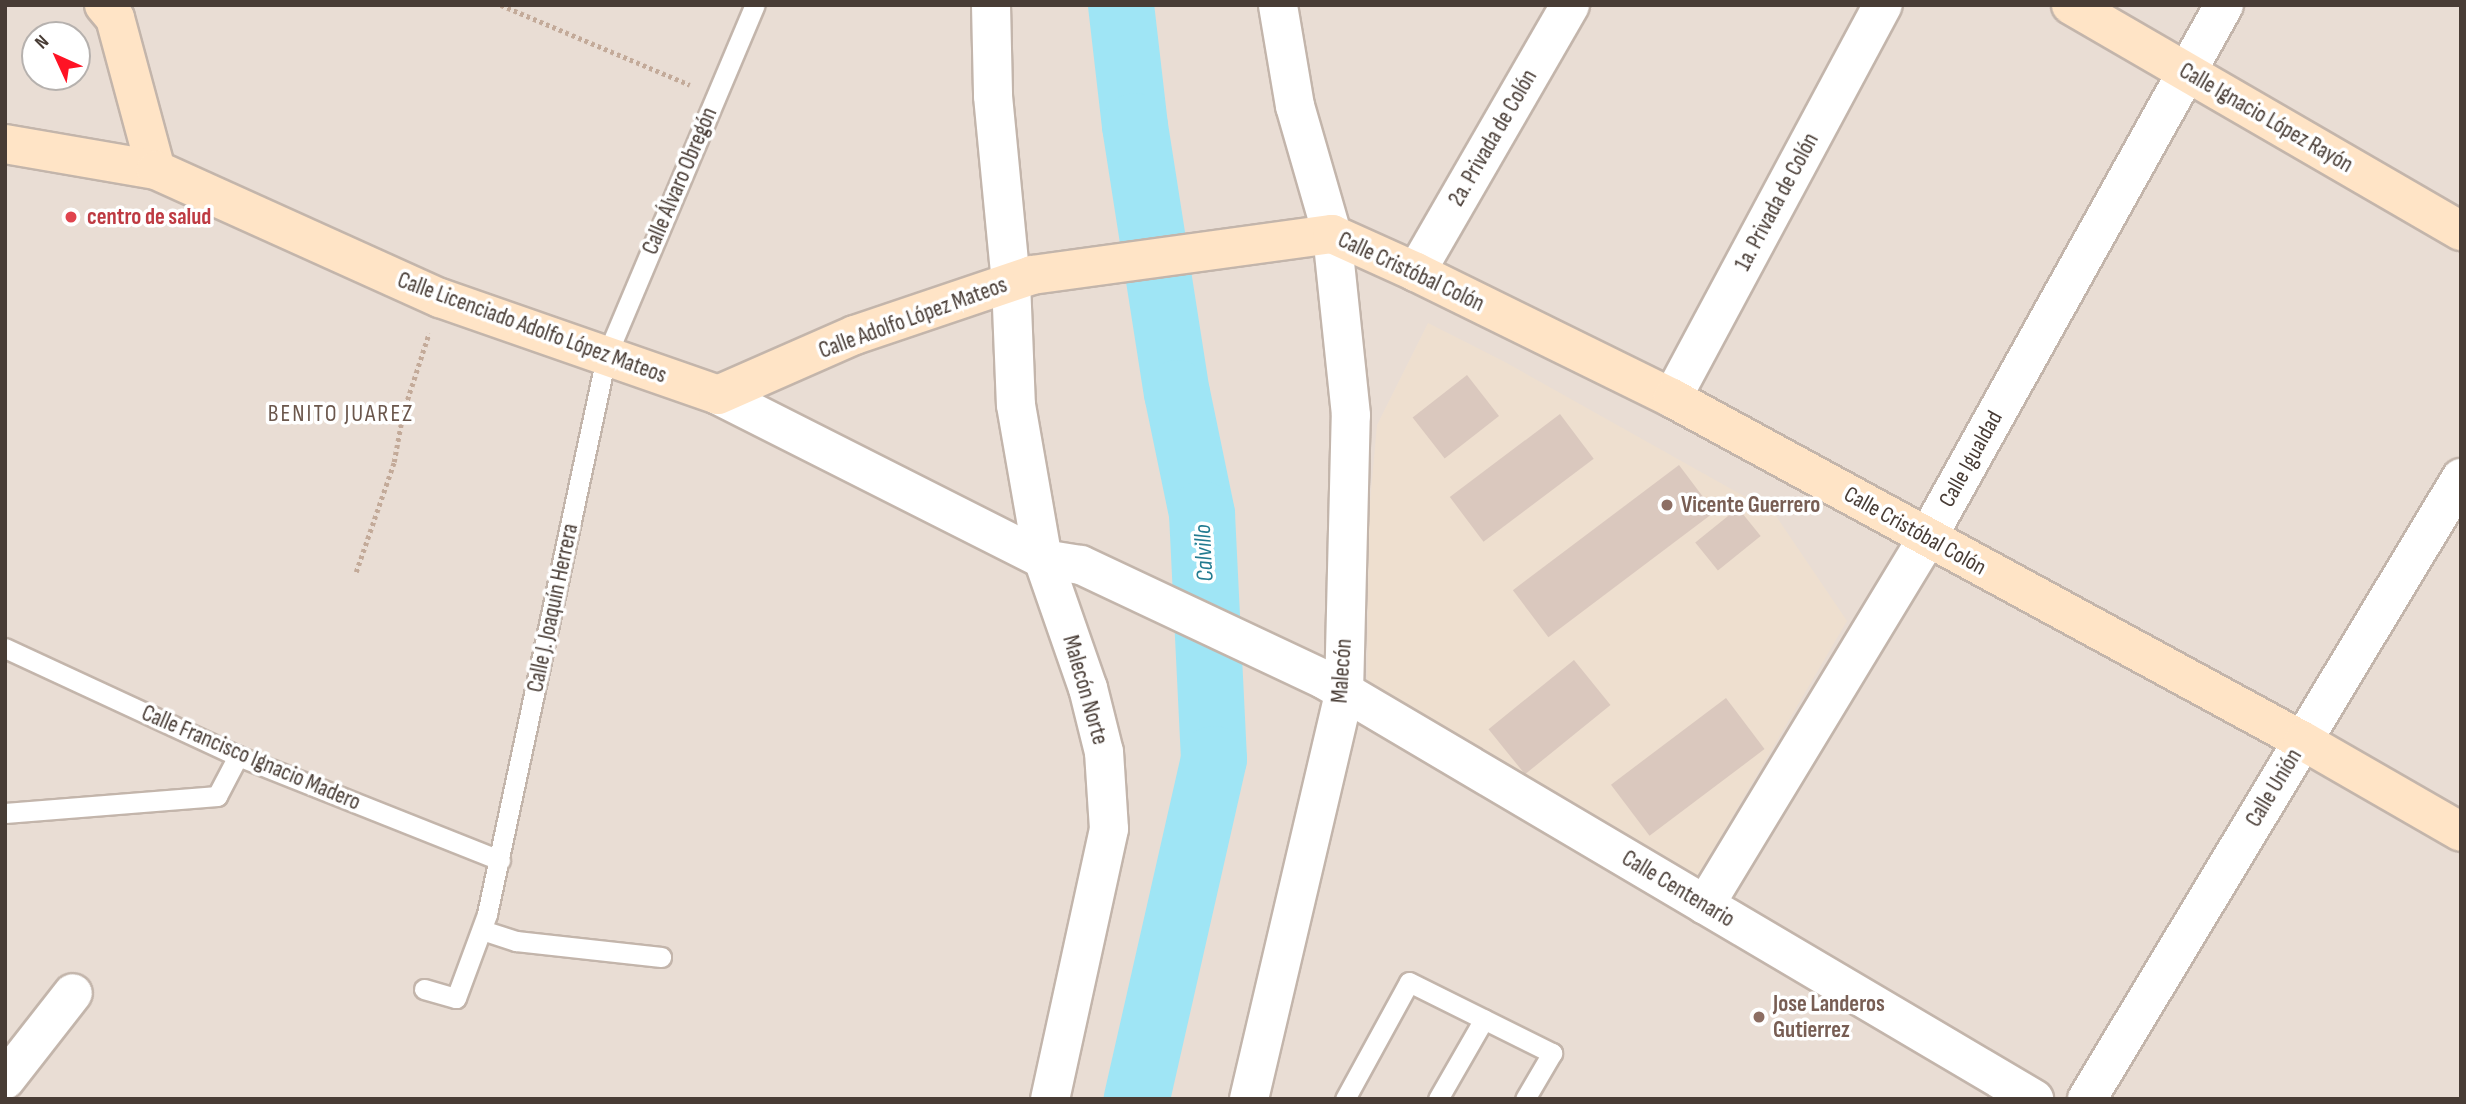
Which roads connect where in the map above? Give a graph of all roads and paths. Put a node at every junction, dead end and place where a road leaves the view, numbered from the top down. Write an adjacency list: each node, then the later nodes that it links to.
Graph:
1 (501, 5): 11 (path)
2 (755, 5): 11 (lane, Calle Álvaro Obregón)
3 (991, 5): 17 (street, Malecón Norte)
4 (1278, 5): 15 (street, Malecón)
5 (1570, 5): 16 (street, 2a. Privada de Colón)
6 (1883, 5): 21 (street, 1a. Privada de Colón)
7 (2071, 5): 10 (street, Calle Ignacio López Rayón)
8 (2224, 5): 10 (street, Calle Igualdad)
9 (113, 9): 13 (street)
10 (2187, 72): 14 (street, Calle Ignacio López Rayón); 23 (street, Calle Igualdad)
11 (715, 96): 19 (lane, Calle Álvaro Obregón)
12 (5, 144): 13 (street, Calle Licenciado Adolfo López Mateos)
13 (156, 170): 18 (street, Calle Licenciado Adolfo López Mateos)
14 (2461, 231)
15 (1332, 234): 16 (street, Calle Cristóbal Colón); 17 (street, Calle Cristóbal Colón); 28 (street, Malecón)
16 (1416, 272): 21 (street, Calle Cristóbal Colón)
17 (1021, 278): 20 (street, Calle Adolfo López Mateos); 24 (street, Malecón Norte)
18 (440, 298): 19 (street, Calle Licenciado Adolfo López Mateos); 26 (path)
19 (606, 357): 20 (street, Calle Licenciado Adolfo López Mateos); 33 (lane, Calle J. Joaquín Herrera)
20 (718, 395): 24 (street, Calle Licenciado Adolfo López Mateos)
21 (1672, 398): 23 (street, Calle Cristóbal Colón)
22 (2461, 478): 29 (street, Calle Unión)
23 (1927, 538): 29 (street, Calle Cristóbal Colón); 34 (street, Calle Igualdad)
24 (1043, 559): 25 (street, Calle Licenciado Adolfo López Mateos); 43 (street, Malecón Norte)
25 (1081, 565): 28 (street, Calle Centenario)
26 (356, 572)
27 (5, 648): 30 (lane, Calle Francisco Ignacio Madero)
28 (1334, 686): 34 (street, Calle Centenario); 44 (street, Malecón)
29 (2302, 741): 32 (street, Calle Cristóbal Colón); 49 (street, Calle Unión)
30 (238, 756): 31 (lane); 33 (lane, Calle Francisco Ignacio Madero)
31 (5, 813)
32 (2461, 832)
33 (500, 860): 35 (lane, Calle J. Joaquín Herrera)
34 (1705, 905): 48 (street, Calle Centenario)
35 (482, 930): 36 (lane); 37 (lane, Calle J. Joaquín Herrera)
36 (661, 957)
37 (424, 989)
38 (72, 993): 40 (street)
39 (1484, 1019): 45 (lane); 46 (lane); 47 (lane)
40 (5, 1080)
41 (5, 1093): 42 (street)
42 (13, 1099)
43 (1050, 1099)
44 (1249, 1099)
45 (1345, 1099)
46 (1438, 1099)
47 (1525, 1099)
48 (2034, 1099)
49 (2087, 1099)

